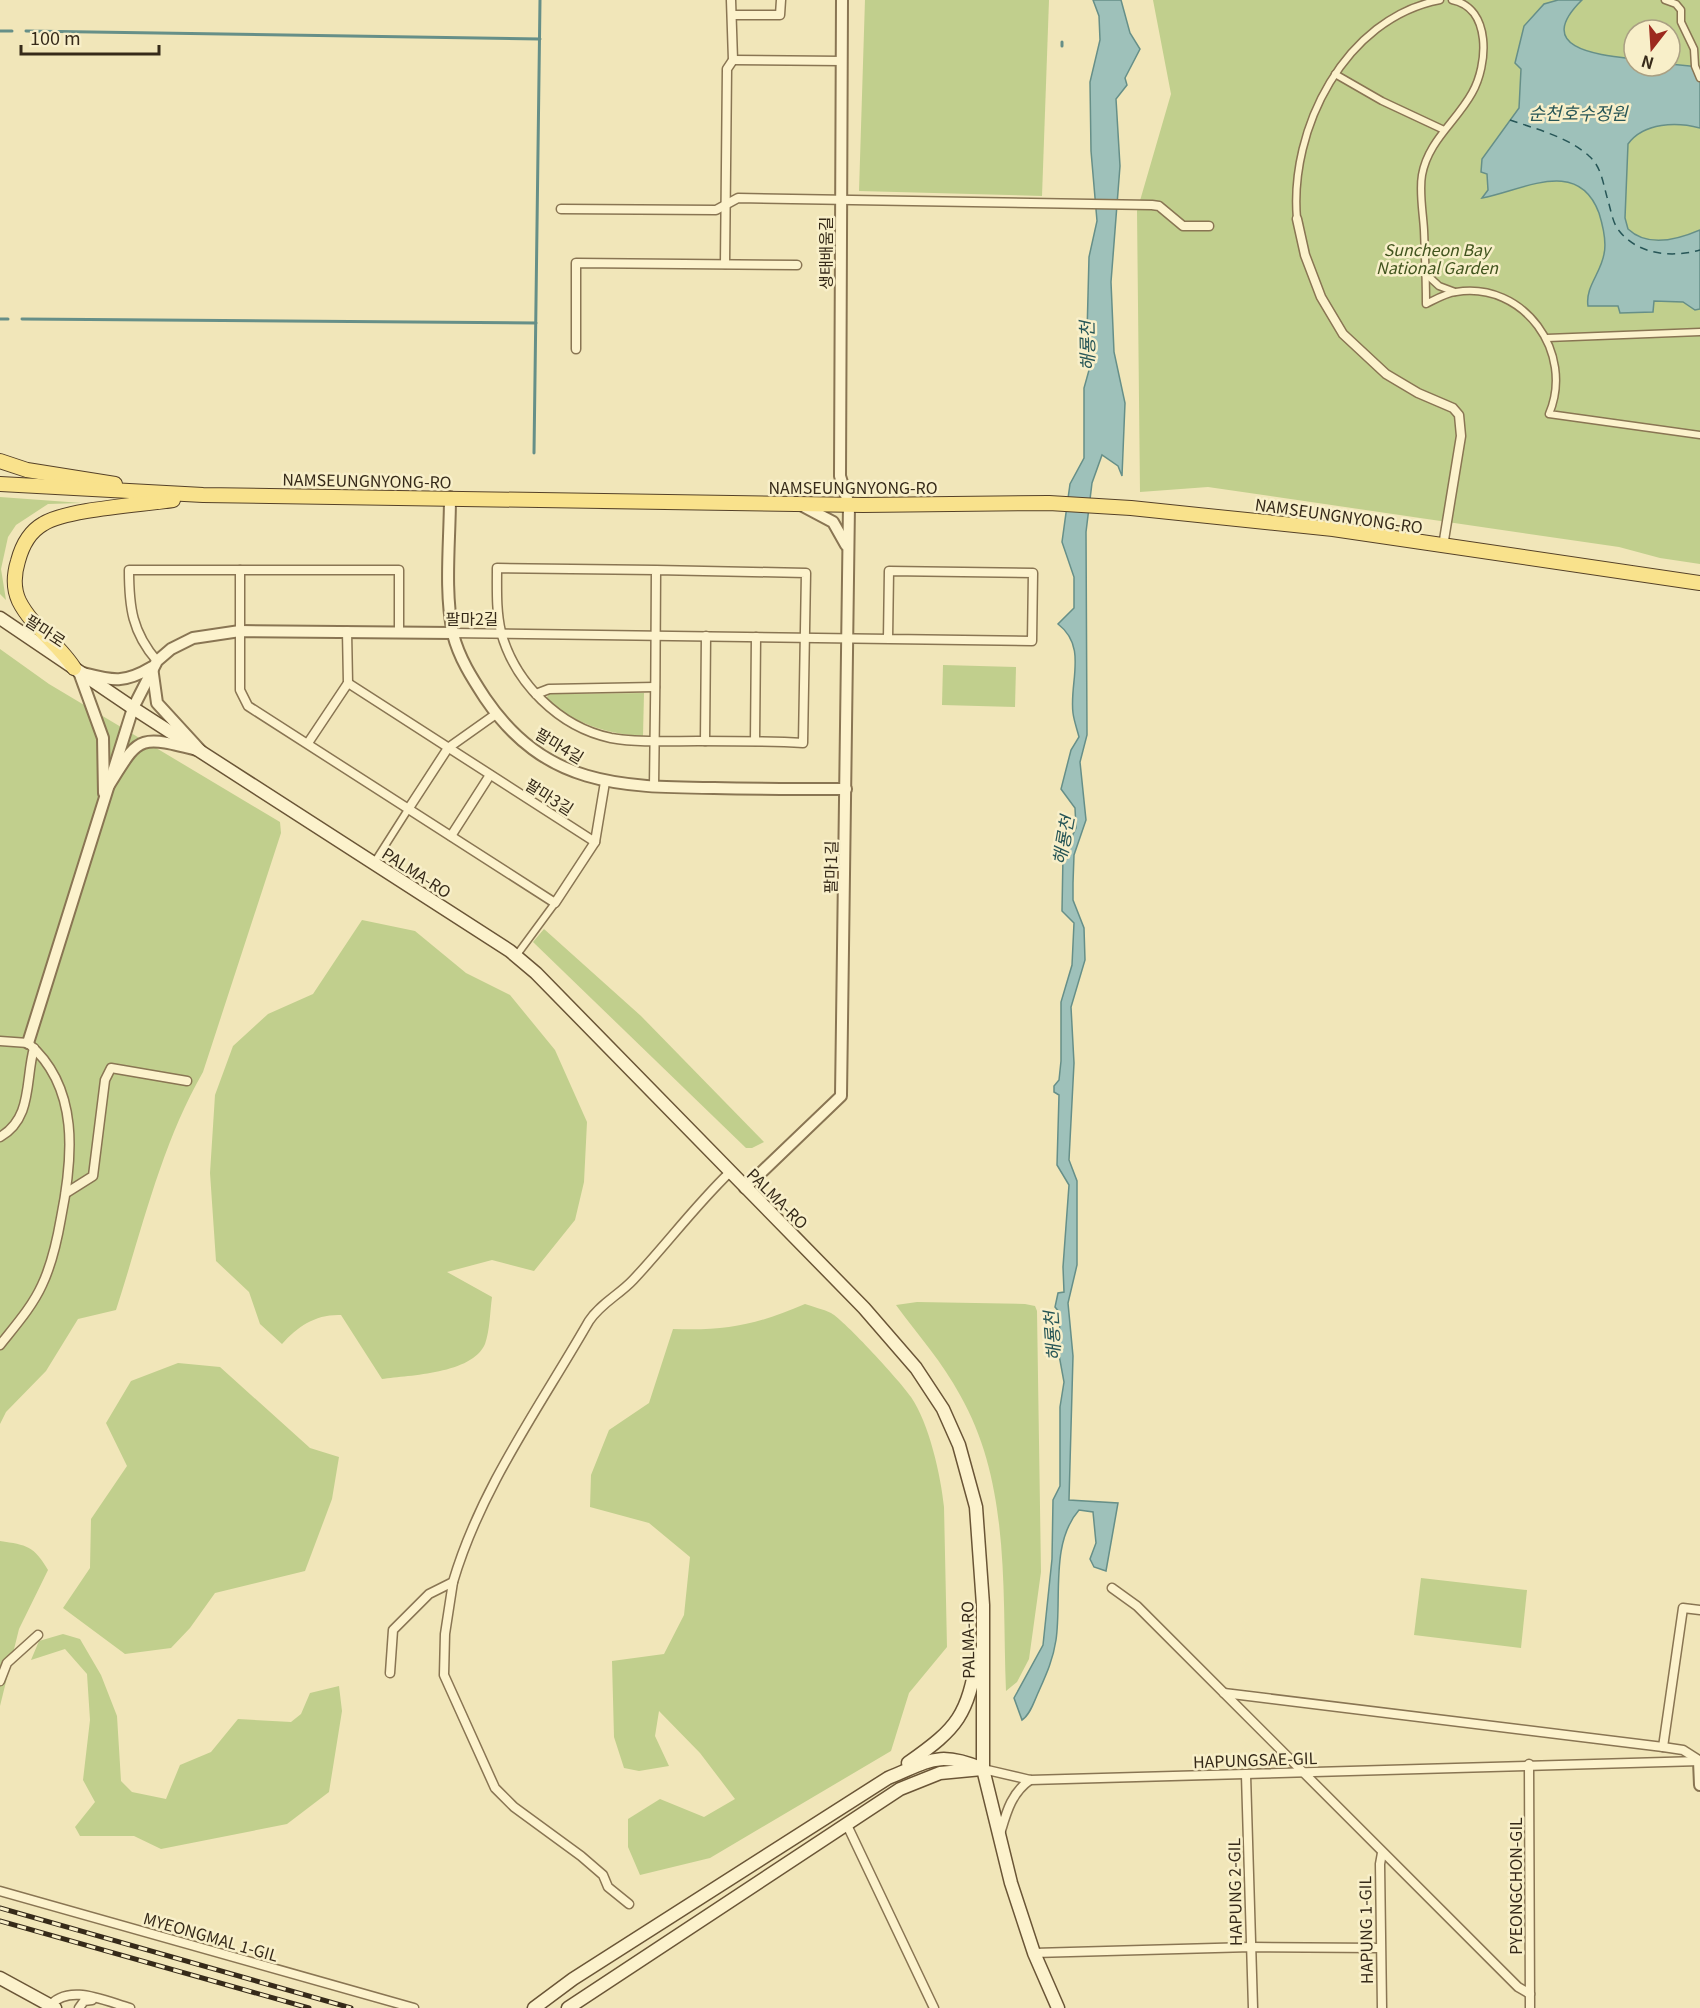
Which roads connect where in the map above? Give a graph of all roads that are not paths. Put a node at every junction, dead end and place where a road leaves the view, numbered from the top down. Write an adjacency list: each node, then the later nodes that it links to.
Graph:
1 (781, 0): 6 (street)
2 (842, 0): 8 (street, 생태배움길)
3 (1440, 0): 9 (street)
4 (1452, 0): 11 (street)
5 (1665, 0): 10 (street)
6 (732, 7): 7 (street)
7 (733, 60): 8 (street); 13 (street)
8 (842, 61): 12 (street, 생태배움길)
9 (1335, 74): 11 (street); 15 (street)
10 (1700, 78)
11 (1444, 130): 19 (street)
12 (840, 200): 13 (street); 16 (street); 30 (street, 생태배움길)
13 (725, 205): 14 (street); 17 (street)
14 (561, 209)
15 (1297, 219): 31 (street)
16 (1209, 226)
17 (725, 264): 18 (street); 23 (street)
18 (797, 265)
19 (1425, 274): 20 (street); 20 (street)
20 (1455, 292): 22 (street)
21 (1700, 332): 22 (street)
22 (1547, 338): 24 (street)
23 (576, 349)
24 (1700, 435)
25 (0, 461): 27 (main road)
26 (0, 484): 27 (main road, NAMSEUNGNYONG-RO)
27 (203, 495): 28 (main road, NAMSEUNGNYONG-RO); 49 (main road)
28 (450, 497): 29 (main road, NAMSEUNGNYONG-RO); 40 (street, 팔마4길)
29 (798, 504): 30 (main road, NAMSEUNGNYONG-RO); 32 (street)
30 (849, 505): 31 (main road, NAMSEUNGNYONG-RO); 32 (street, 팔마1길)
31 (1443, 546): 35 (main road, NAMSEUNGNYONG-RO)
32 (849, 552): 46 (street, 팔마1길)
33 (240, 570): 37 (street); 39 (street); 48 (street)
34 (656, 570): 41 (street); 42 (street); 45 (street)
35 (1700, 583)
36 (2, 622): 49 (main road, 팔마로)
37 (240, 631): 38 (street, 팔마2길); 48 (street, 팔마2길); 58 (street)
38 (347, 631): 39 (street, 팔마2길); 50 (street)
39 (399, 632): 40 (street, 팔마2길)
40 (453, 633): 41 (street, 팔마2길); 54 (street, 팔마4길)
41 (501, 633): 42 (street, 팔마2길); 52 (street)
42 (656, 636): 43 (street, 팔마2길); 51 (street)
43 (706, 636): 44 (street, 팔마2길); 56 (street)
44 (756, 637): 45 (street, 팔마2길); 57 (street)
45 (805, 638): 46 (street, 팔마2길); 57 (street)
46 (848, 638): 47 (street, 팔마2길); 64 (street, 팔마1길)
47 (888, 639): 47 (street, 팔마2길)
48 (154, 664): 49 (street); 53 (street, 팔마2길); 60 (street)
49 (76, 670): 53 (main road, PALMA-RO); 65 (street)
50 (348, 684): 58 (street); 59 (street, 팔마3길)
51 (655, 687): 52 (street); 55 (street)
52 (536, 694): 55 (street)
53 (133, 708): 60 (main road, PALMA-RO); 65 (street, 팔마2길)
54 (496, 714): 59 (street); 62 (street, 팔마4길)
55 (655, 741): 56 (street); 63 (street)
56 (705, 741): 57 (street)
57 (755, 741)
58 (308, 743): 66 (street)
59 (448, 748): 61 (street, 팔마3길); 66 (street)
60 (201, 752): 65 (street); 69 (main road, PALMA-RO)
61 (490, 775): 67 (street); 68 (street, 팔마3길)
62 (605, 782): 63 (street, 팔마4길); 68 (street)
63 (654, 787): 64 (street, 팔마4길)
64 (846, 789): 77 (street, 팔마1길)
65 (104, 793): 73 (street)
66 (409, 808): 67 (street); 69 (street)
67 (451, 836): 70 (street)
68 (595, 842): 70 (street)
69 (374, 864): 71 (main road, PALMA-RO)
70 (555, 903): 71 (street)
71 (516, 956): 76 (main road, PALMA-RO)
72 (0, 1041): 73 (street)
73 (31, 1045): 75 (street); 78 (street)
74 (187, 1081): 78 (street)
75 (0, 1137)
76 (729, 1173): 77 (main road, PALMA-RO); 80 (street)
77 (745, 1188): 83 (main road, PALMA-RO)
78 (66, 1193): 79 (street)
79 (0, 1345)
80 (453, 1582): 85 (street); 101 (street)
81 (1112, 1588): 87 (street)
82 (1700, 1610): 88 (street)
83 (984, 1624): 91 (main road, PALMA-RO); 94 (main road)
84 (38, 1635): 86 (street)
85 (390, 1673)
86 (0, 1681)
87 (1224, 1693): 88 (street); 92 (street)
88 (1663, 1747): 89 (street)
89 (1700, 1761): 90 (street, HAPUNGSAE-GIL); 96 (street)
90 (1529, 1764): 92 (street, HAPUNGSAE-GIL); 106 (street, PYEONGCHON-GIL)
91 (984, 1769): 94 (main road); 95 (street, HAPUNGSAE-GIL); 97 (main road); 98 (main road, PALMA-RO)
92 (1302, 1772): 93 (street, HAPUNGSAE-GIL); 99 (street)
93 (1246, 1775): 95 (street, HAPUNGSAE-GIL); 102 (street, HAPUNG 2-GIL)
94 (888, 1778): 112 (main road)
95 (1030, 1780): 98 (street)
96 (1700, 1785)
97 (848, 1825): 113 (main road); 114 (street)
98 (999, 1838): 104 (main road, PALMA-RO)
99 (1382, 1853): 103 (street, HAPUNG 1-GIL); 106 (street)
100 (0, 1891): 111 (street, MYEONGMAL 1-GIL)
101 (629, 1904)
102 (1251, 1947): 103 (street); 104 (street); 116 (street, HAPUNG 2-GIL)
103 (1380, 1948): 117 (street, HAPUNG 1-GIL)
104 (1034, 1953): 115 (main road, PALMA-RO)
105 (0, 1978): 108 (main road)
106 (1530, 1994): 118 (street, PYEONGCHON-GIL)
107 (98, 1999): 108 (street); 109 (street); 110 (street)
108 (51, 2007)
109 (79, 2008)
110 (130, 2008)
111 (414, 2008)
112 (534, 2008)
113 (568, 2008)
114 (934, 2008)
115 (1058, 2008)
116 (1252, 2008)
117 (1382, 2008)
118 (1530, 2008)

